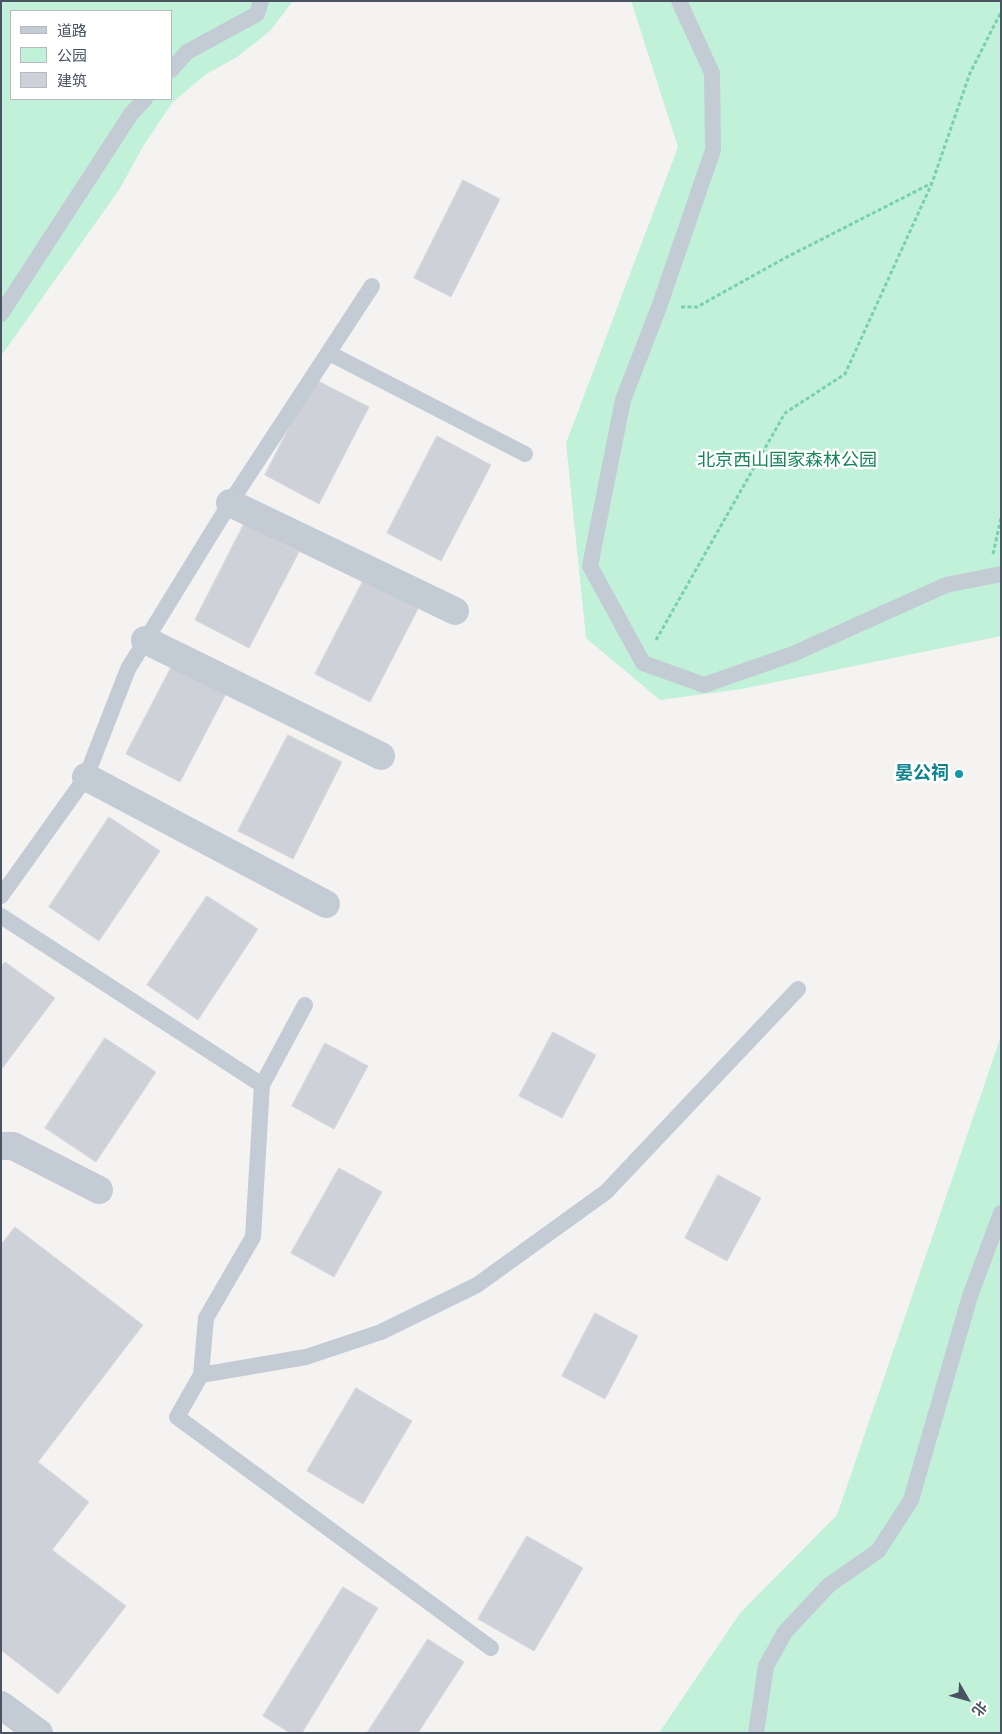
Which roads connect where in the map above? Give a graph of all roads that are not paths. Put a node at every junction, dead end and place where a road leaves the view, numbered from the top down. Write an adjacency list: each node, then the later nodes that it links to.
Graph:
1 (260, 1): 3 (lane)
2 (679, 1): 10 (lane)
3 (172, 69)
4 (144, 100): 6 (lane)
5 (372, 286): 7 (lane)
6 (1, 314)
7 (329, 353): 8 (lane); 9 (lane)
8 (526, 454)
9 (230, 503): 11 (street); 12 (lane)
10 (994, 575)
11 (455, 611)
12 (145, 640): 13 (street); 14 (lane)
13 (381, 756)
14 (86, 777): 15 (lane); 16 (street)
15 (1, 896)
16 (326, 904)
17 (1, 916): 20 (lane)
18 (798, 989): 24 (lane)
19 (305, 1005): 20 (lane)
20 (262, 1085): 24 (lane)
21 (1, 1146): 22 (street)
22 (99, 1190)
23 (1001, 1213): 28 (lane)
24 (201, 1375): 25 (lane)
25 (491, 1648)
26 (1, 1705): 27 (street)
27 (39, 1733)
28 (756, 1733)

